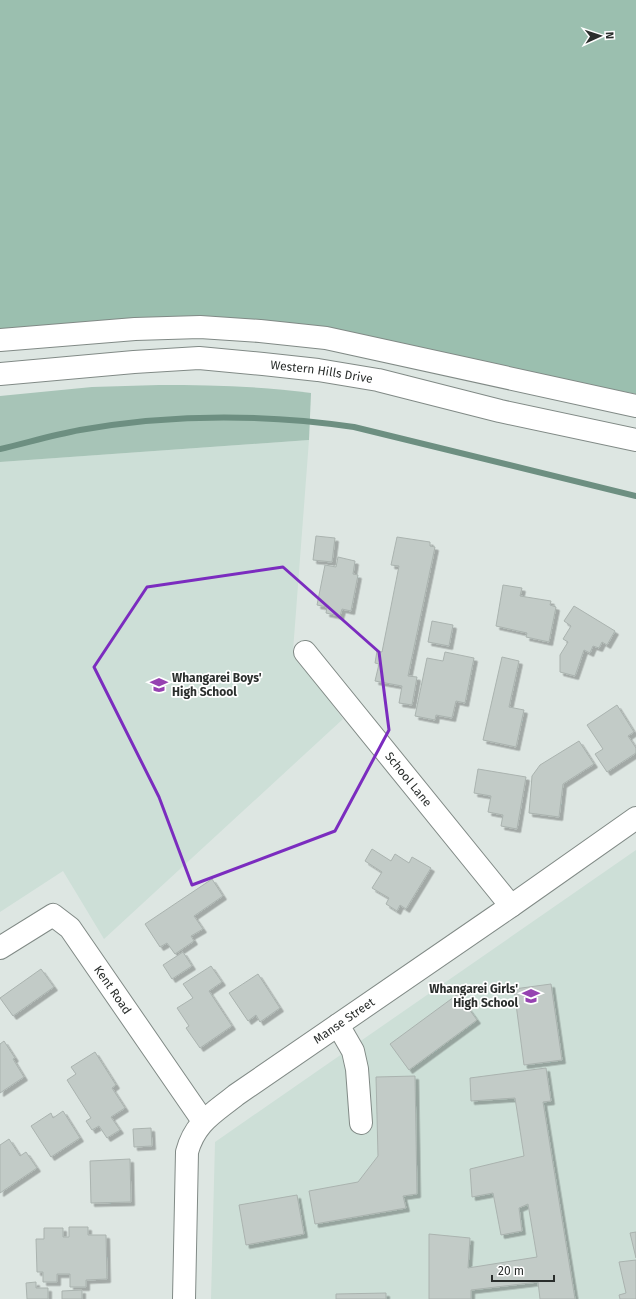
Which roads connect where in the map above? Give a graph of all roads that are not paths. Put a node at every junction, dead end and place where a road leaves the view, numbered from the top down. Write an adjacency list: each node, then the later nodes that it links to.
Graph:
1 (0, 340): 3 (main road)
2 (0, 374): 4 (main road, Western Hills Drive)
3 (636, 406)
4 (636, 440)
5 (305, 652): 7 (main road, School Lane)
6 (636, 818): 7 (main road, Manse Street)
7 (511, 906): 9 (main road, Manse Street)
8 (0, 948): 10 (main road, Kent Road)
9 (338, 1025): 10 (main road, Manse Street); 11 (main road)
10 (203, 1121): 12 (main road, Manse Street)
11 (361, 1123)
12 (184, 1299)

